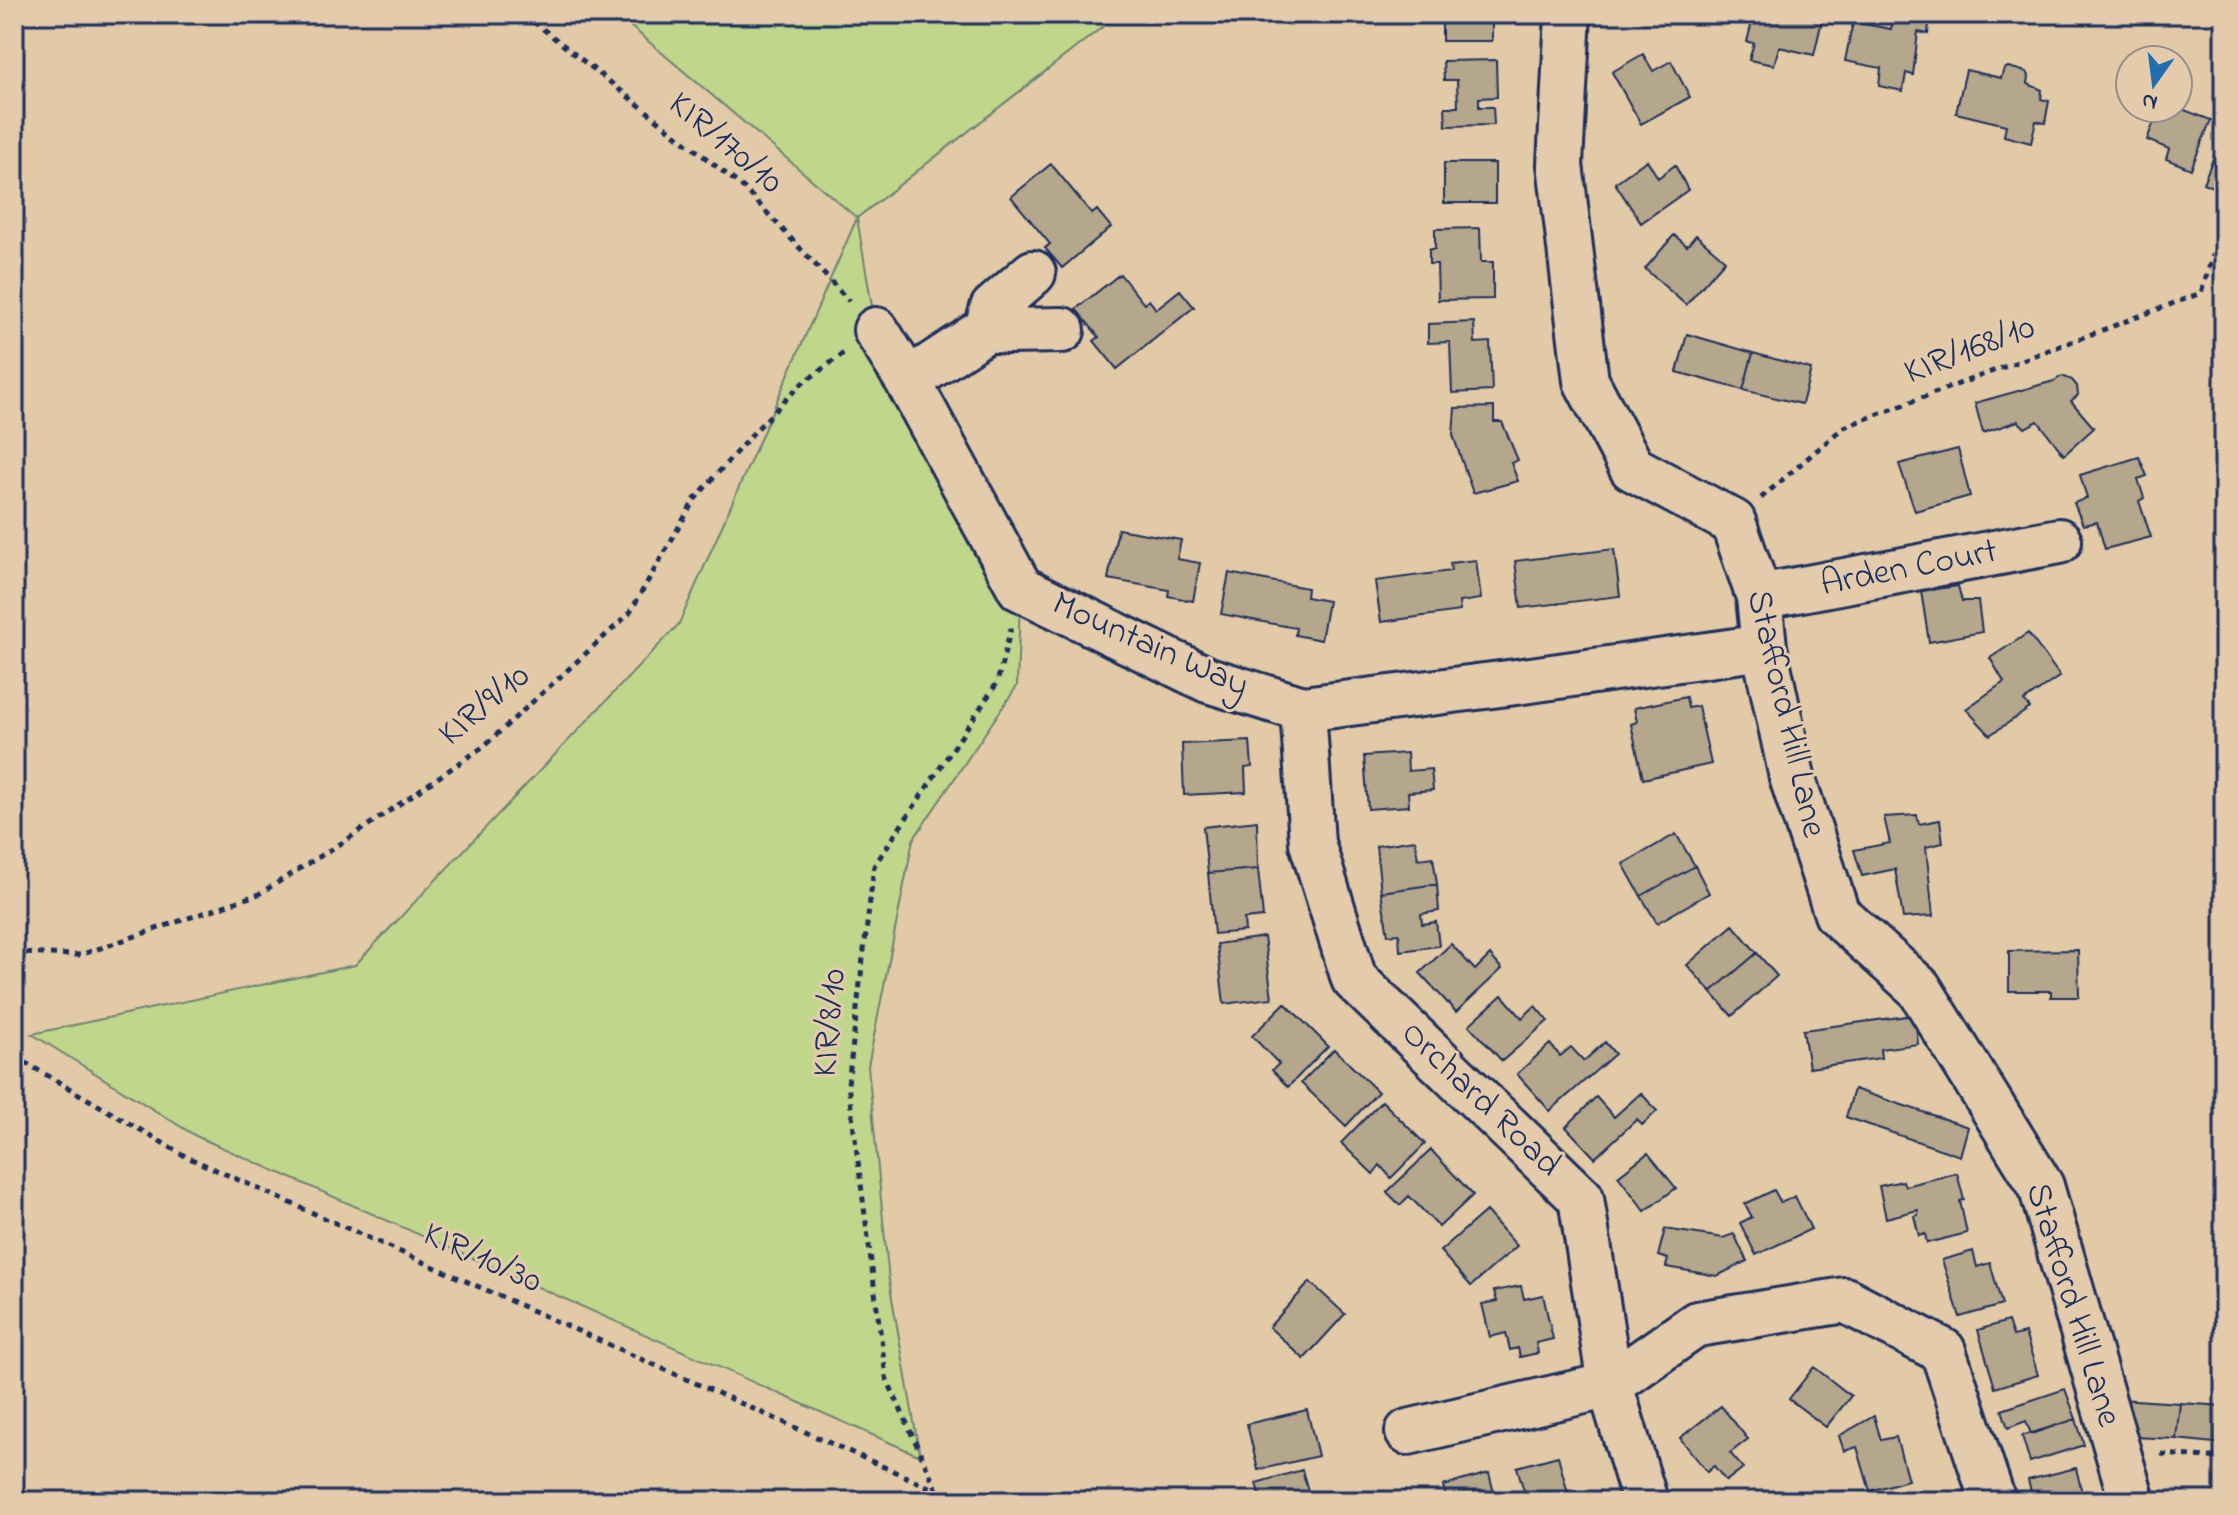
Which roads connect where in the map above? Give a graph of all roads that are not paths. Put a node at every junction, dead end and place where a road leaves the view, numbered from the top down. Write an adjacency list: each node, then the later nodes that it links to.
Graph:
1 (1568, 14): 8 (street, Stafford Hill Lane)
2 (1033, 273): 3 (street)
3 (987, 329): 5 (street); 6 (street)
4 (876, 330): 6 (street, Mountain Way)
5 (1062, 330)
6 (908, 381): 10 (street, Mountain Way)
7 (2059, 541): 8 (street, Arden Court)
8 (1759, 597): 9 (street, Stafford Hill Lane)
9 (1764, 647): 10 (street, Mountain Way); 15 (street, Stafford Hill Lane)
10 (1303, 709): 11 (street, Orchard Road)
11 (1610, 1385): 12 (street); 13 (street, Orchard Road); 14 (street)
12 (1408, 1432)
13 (1645, 1501)
14 (1993, 1501)
15 (2132, 1501)

